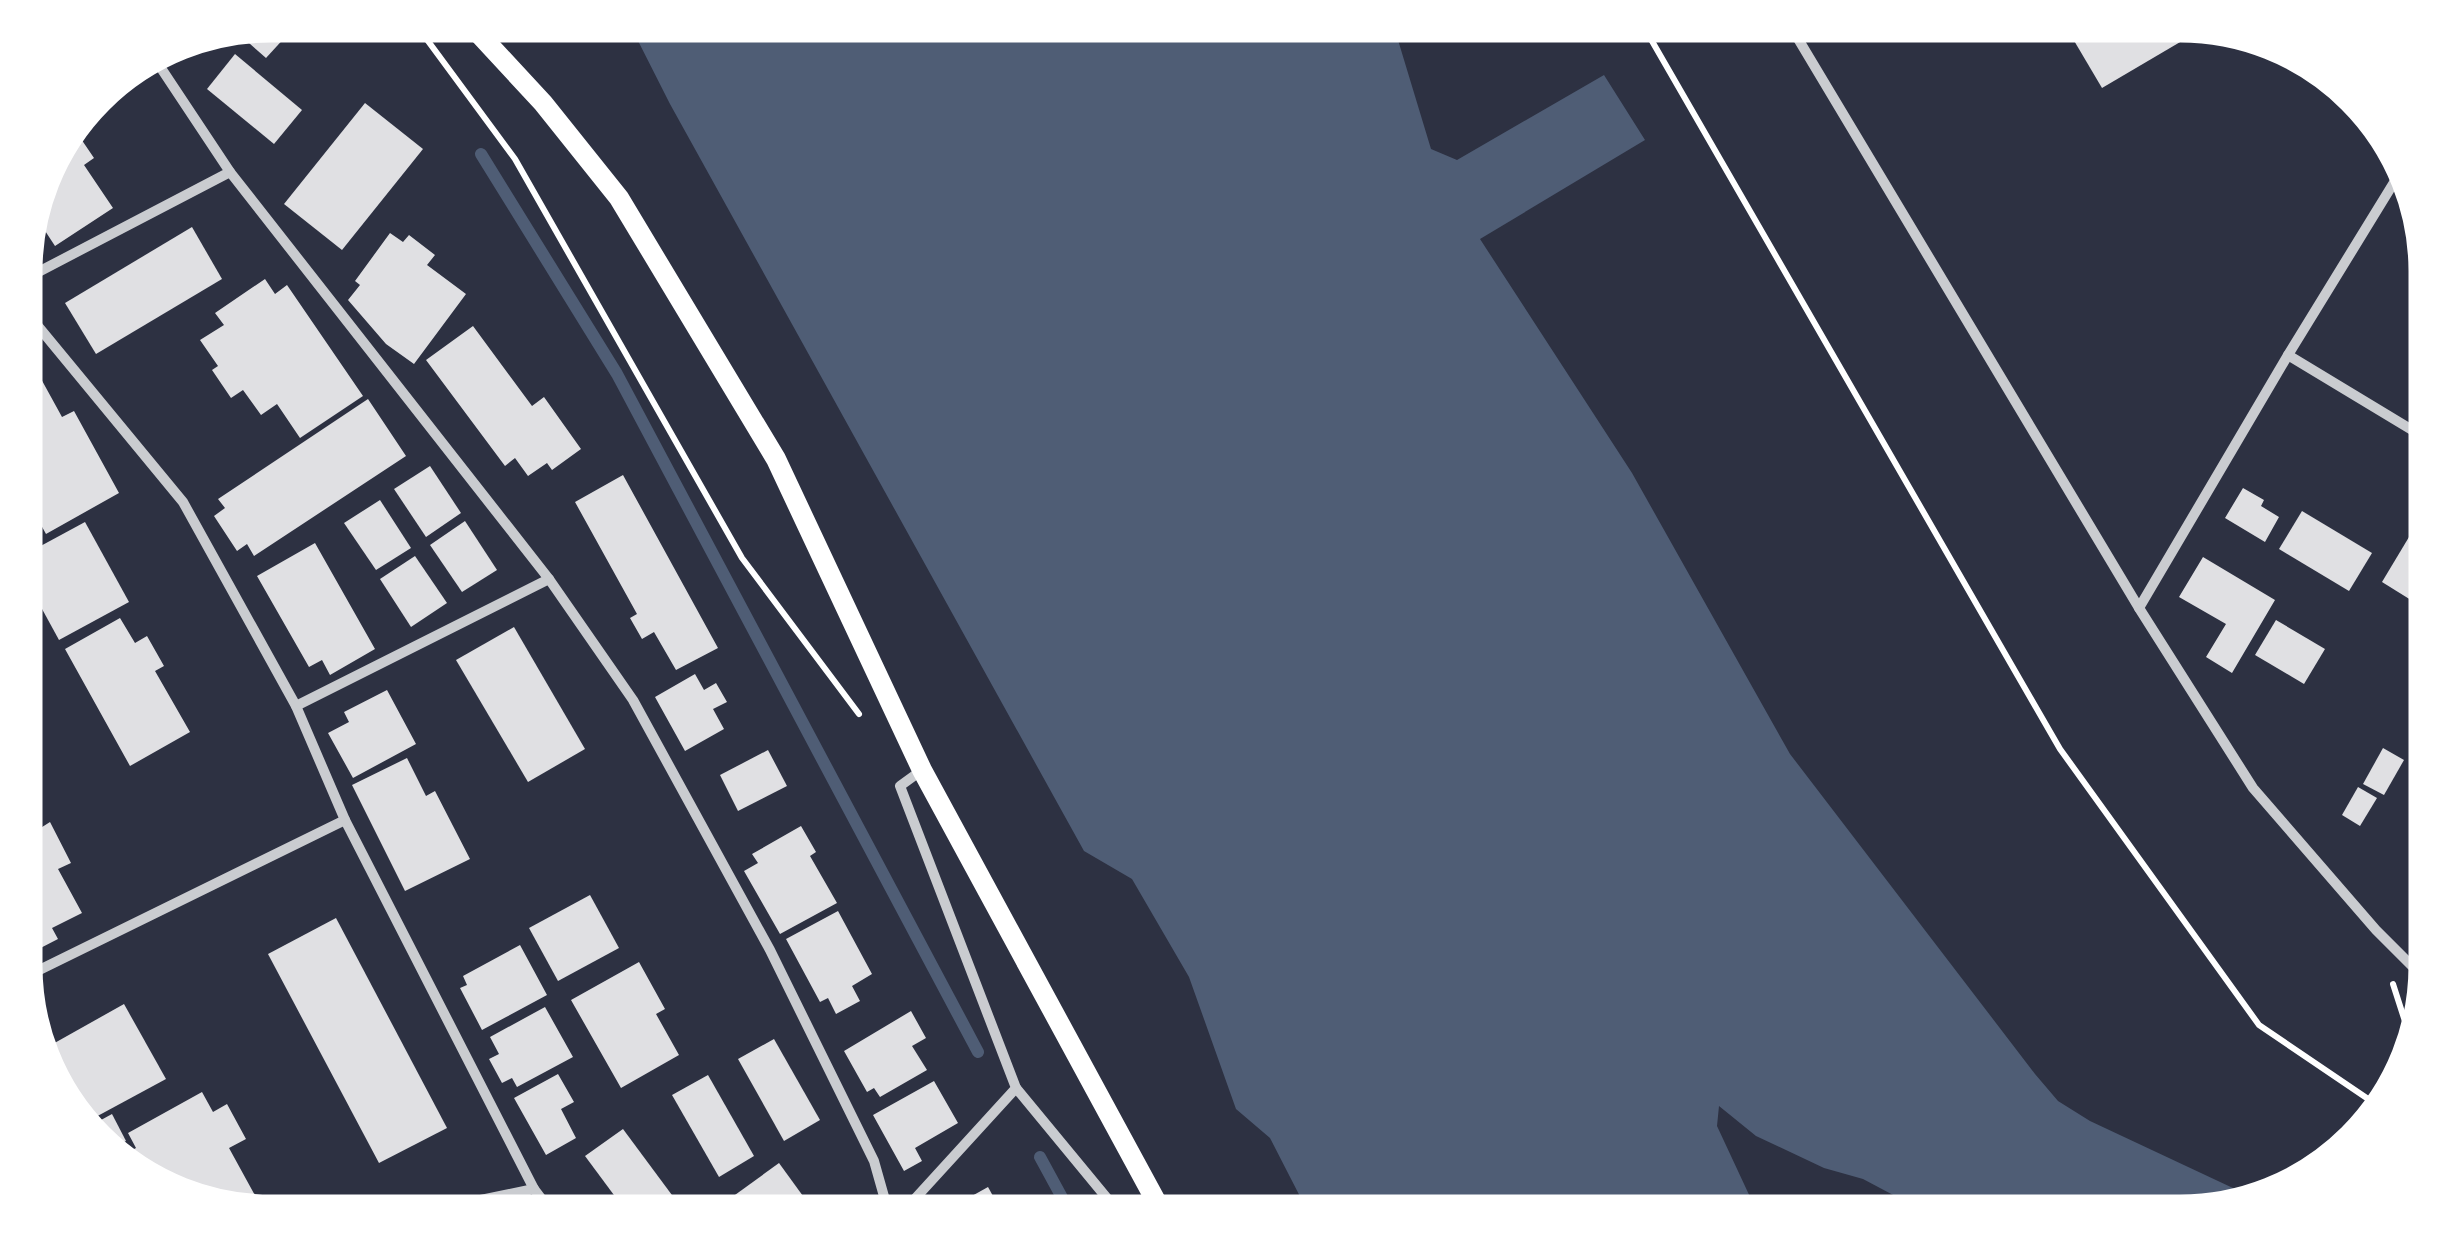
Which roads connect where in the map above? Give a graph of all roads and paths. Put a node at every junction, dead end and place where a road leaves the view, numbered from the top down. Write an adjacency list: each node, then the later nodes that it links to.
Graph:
1 (427, 40): 15 (path)
2 (485, 40): 16 (main road)
3 (1651, 40): 21 (path)
4 (1799, 40): 13 (street)
5 (161, 68): 6 (street)
6 (230, 172): 8 (street); 12 (street)
7 (2393, 184): 10 (street)
8 (40, 271)
9 (40, 329): 14 (street)
10 (2288, 355): 11 (street); 13 (street)
11 (2411, 429)
12 (549, 578): 14 (street); 25 (street)
13 (2139, 608): 18 (street)
14 (296, 706): 17 (street)
15 (862, 716)
16 (922, 770): 20 (street); 28 (main road)
17 (346, 820): 19 (street); 22 (street)
18 (2411, 966)
19 (40, 970)
20 (1016, 1088): 26 (street); 27 (street)
21 (2369, 1099)
22 (534, 1189): 23 (street); 24 (street)
23 (495, 1197)
24 (540, 1197)
25 (884, 1197)
26 (916, 1197)
27 (1106, 1197)
28 (1155, 1197)

